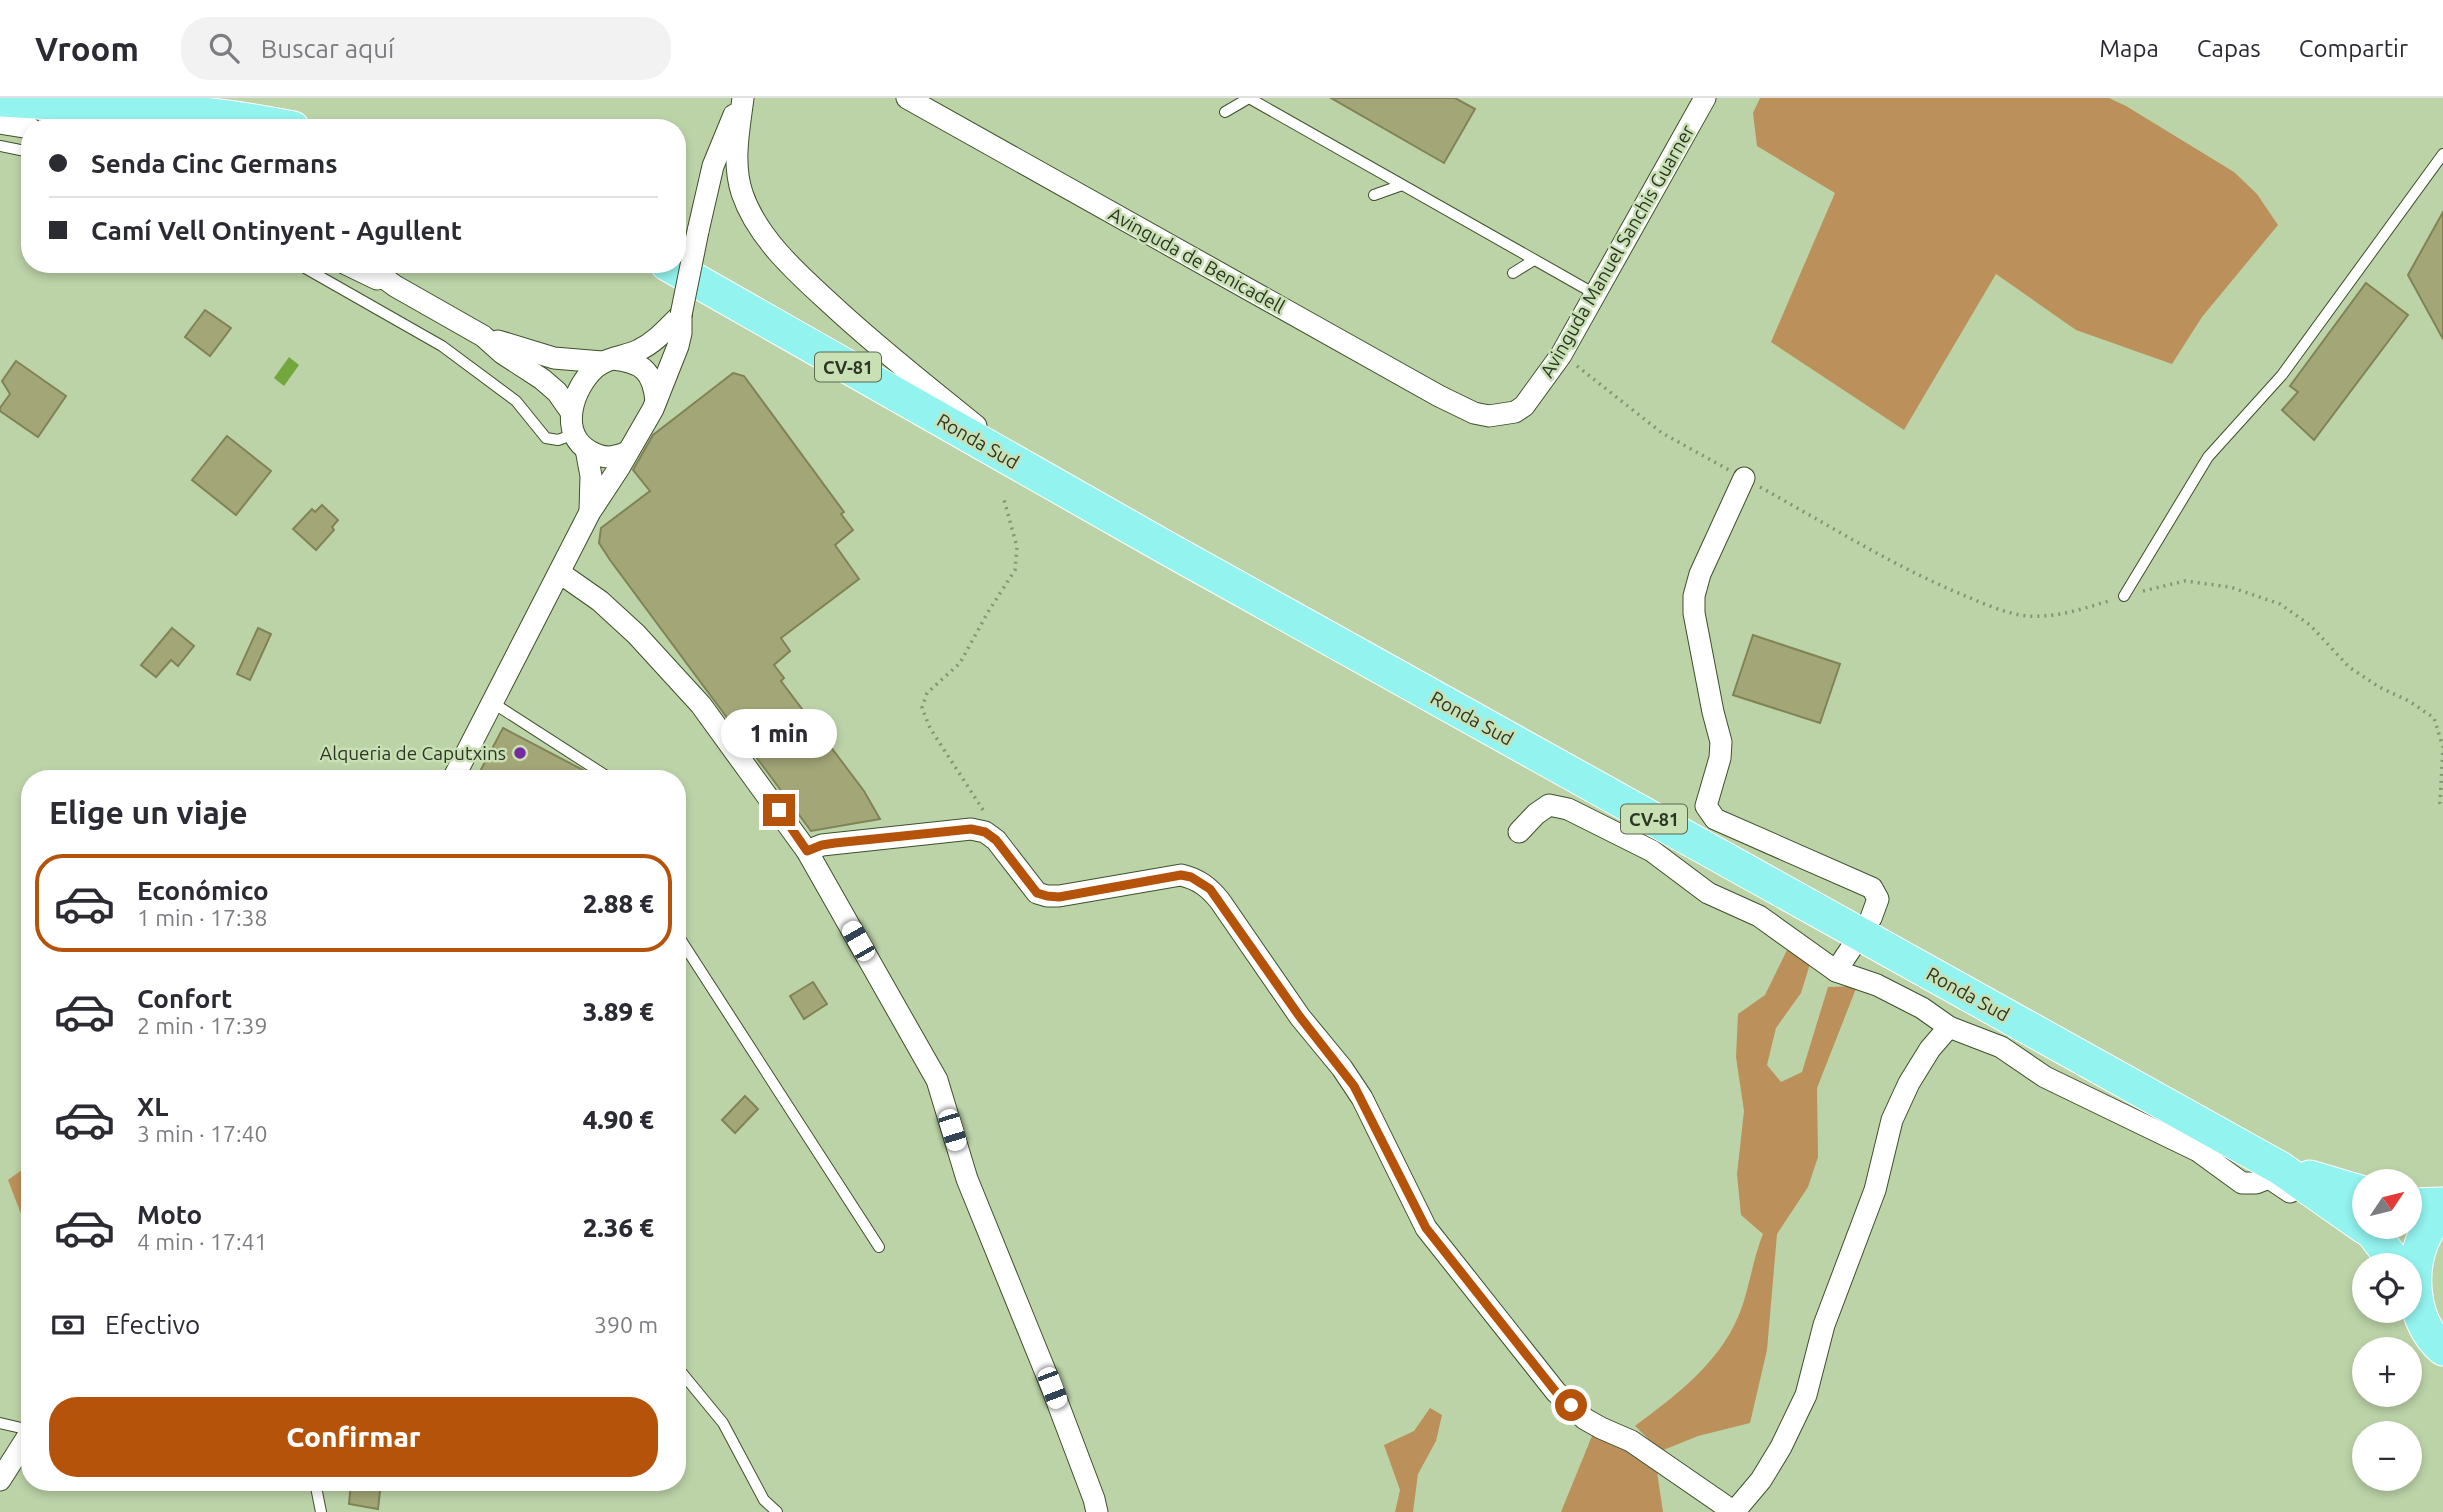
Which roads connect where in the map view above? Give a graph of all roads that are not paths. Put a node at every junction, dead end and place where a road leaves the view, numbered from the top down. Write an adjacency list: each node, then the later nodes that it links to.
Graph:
1 (743, 98): 22 (street, bridge); 30 (street)
2 (907, 98): 27 (street, Avinguda de Benicadell)
3 (1705, 98): 21 (street, Avinguda Manuel Sanchis Guarner)
4 (0, 100): 6 (main road)
5 (1225, 112): 12 (lane)
6 (241, 119)
7 (0, 123): 8 (street)
8 (21, 126)
9 (0, 146): 10 (lane)
10 (21, 150)
11 (2443, 154): 34 (lane)
12 (1402, 185): 13 (lane); 14 (lane)
13 (1374, 195)
14 (1534, 260): 19 (lane); 21 (lane)
15 (314, 273): 28 (lane)
16 (366, 273): 20 (street)
17 (377, 273): 20 (street)
18 (683, 273): 30 (main road, Ronda Sud / CV-81)
19 (1513, 273)
20 (395, 286): 23 (street)
21 (1595, 294): 27 (street, Avinguda Manuel Sanchis Guarner)
22 (681, 315): 24 (street); 25 (street)
23 (483, 336): 24 (street); 26 (street)
24 (607, 360): 25 (street); 26 (street)
25 (656, 401): 29 (street)
26 (571, 412): 28 (street)
27 (1489, 416)
28 (580, 441): 29 (street); 32 (street)
29 (627, 452): 32 (street)
30 (1029, 470): 45 (main road, Ronda Sud / CV-81)
31 (1744, 478): 40 (street)
32 (590, 512): 33 (street)
33 (560, 573): 35 (street); 39 (street)
34 (2124, 596)
35 (493, 703): 36 (street); 37 (lane)
36 (458, 770)
37 (597, 770)
38 (1519, 832): 43 (street)
39 (807, 851): 66 (street); 67 (street)
40 (1871, 918)
41 (1854, 944): 43 (street)
42 (686, 948): 53 (lane)
43 (1836, 971): 44 (street)
44 (1949, 1027): 51 (street); 67 (street)
45 (2280, 1168): 46 (main road, CV-81); 50 (main road, CV-81)
46 (2352, 1190)
47 (2443, 1204): 48 (main road)
48 (2422, 1205)
49 (2443, 1212): 55 (main road, CV-81)
50 (2352, 1218)
51 (2352, 1224)
52 (2375, 1239): 54 (main road, CV-81)
53 (879, 1247)
54 (2387, 1253)
55 (2419, 1253)
56 (2422, 1318): 57 (main road, CV-81)
57 (2443, 1349)
58 (686, 1378): 65 (lane)
59 (0, 1423): 60 (lane)
60 (21, 1429)
61 (21, 1446): 62 (street)
62 (0, 1480)
63 (317, 1491): 64 (lane)
64 (321, 1512)
65 (777, 1512)
66 (1097, 1512)
67 (1734, 1512)

